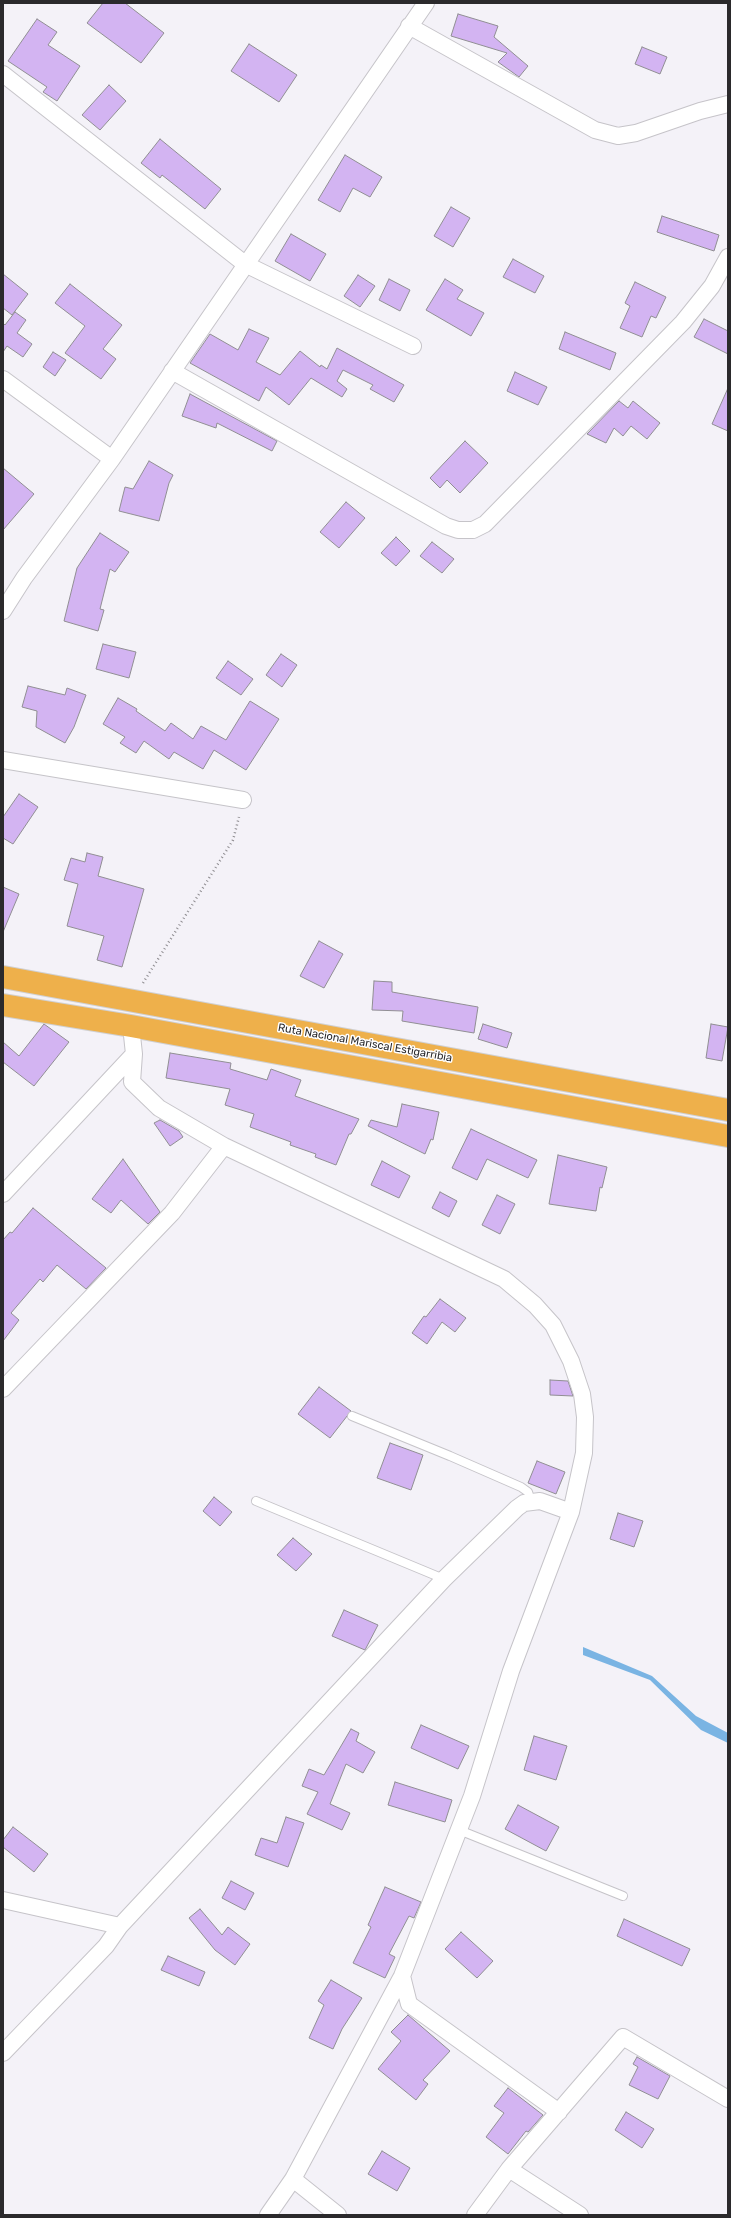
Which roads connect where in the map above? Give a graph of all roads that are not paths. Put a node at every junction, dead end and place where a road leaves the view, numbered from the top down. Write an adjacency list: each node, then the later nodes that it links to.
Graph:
1 (426, 3): 2 (street)
2 (408, 26): 4 (street); 6 (street)
3 (3, 74): 6 (street)
4 (728, 104)
5 (728, 257): 8 (street)
6 (245, 264): 7 (street); 8 (street)
7 (413, 346)
8 (172, 371): 10 (street)
9 (3, 379): 10 (street)
10 (112, 459): 11 (street)
11 (3, 611)
12 (3, 760): 13 (street)
13 (243, 800)
14 (3, 976): 18 (highway, Ruta Nacional Mariscal Estigarribia)
15 (4, 1006): 16 (highway)
16 (131, 1026): 17 (street); 19 (highway)
17 (134, 1054): 20 (street); 21 (street)
18 (728, 1110)
19 (728, 1136)
20 (224, 1146): 22 (street); 26 (street)
21 (3, 1194)
22 (3, 1389)
23 (352, 1416): 25 (lane)
24 (256, 1501): 27 (lane)
25 (531, 1501): 26 (street); 27 (street)
26 (571, 1512): 28 (street)
27 (444, 1579): 31 (street)
28 (459, 1830): 29 (lane); 32 (street)
29 (624, 1896)
30 (3, 1900): 31 (street)
31 (120, 1926): 33 (street)
32 (402, 1976): 35 (street); 37 (street)
33 (3, 2053)
34 (728, 2099): 35 (street)
35 (560, 2112): 36 (street)
36 (508, 2169): 40 (street); 41 (street)
37 (293, 2179): 38 (street); 39 (street)
38 (268, 2215)
39 (338, 2215)
40 (475, 2215)
41 (580, 2215)

